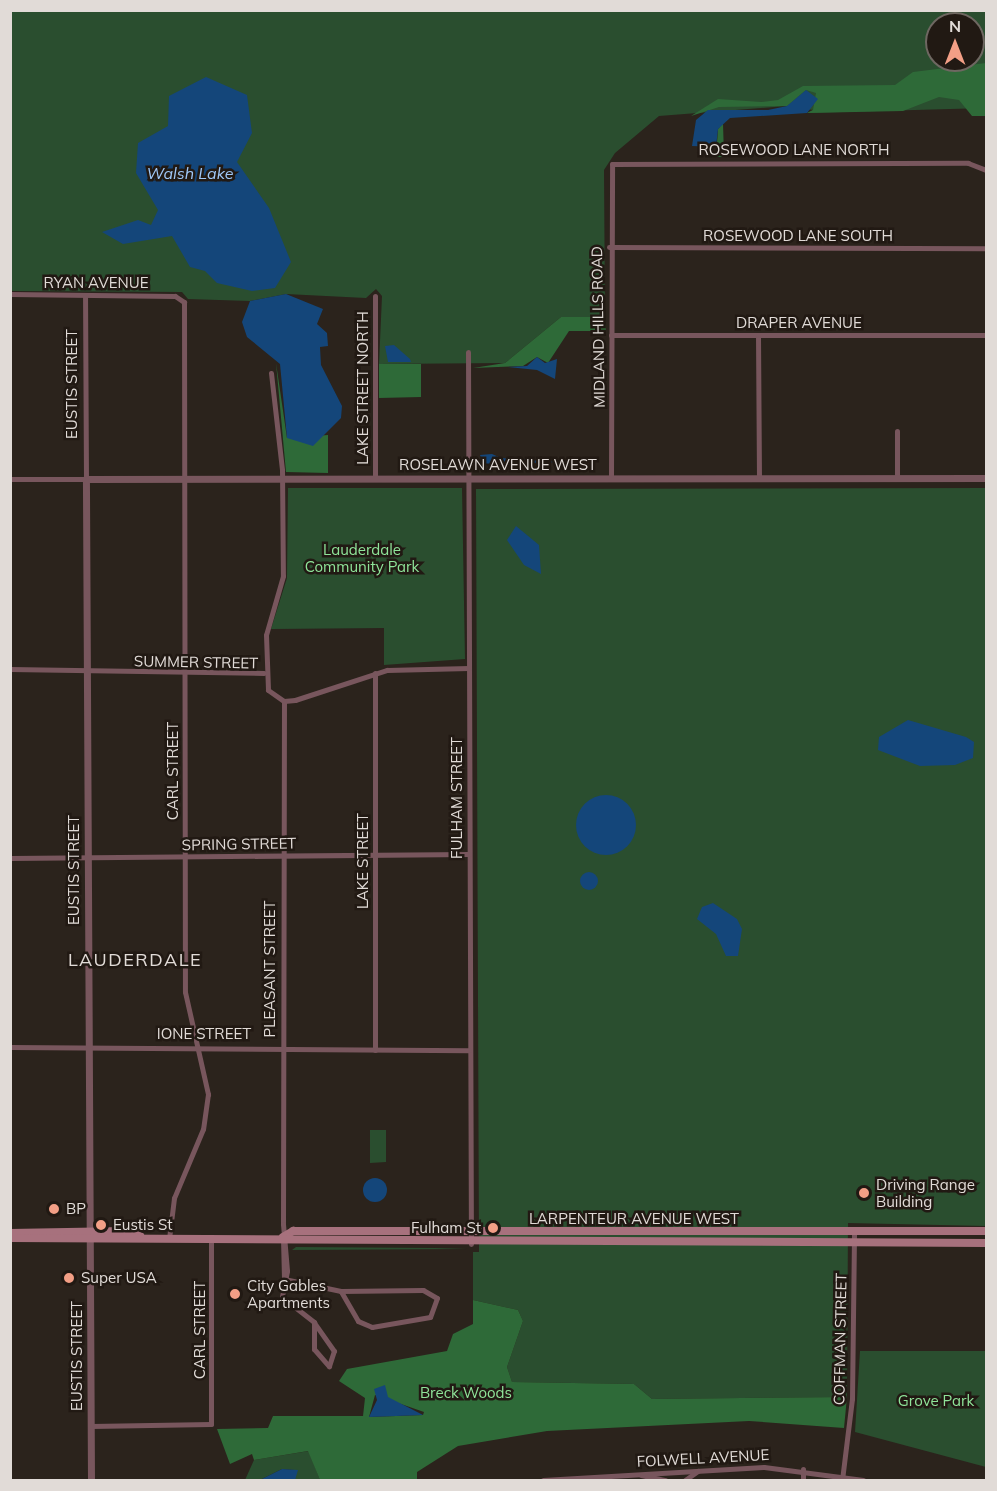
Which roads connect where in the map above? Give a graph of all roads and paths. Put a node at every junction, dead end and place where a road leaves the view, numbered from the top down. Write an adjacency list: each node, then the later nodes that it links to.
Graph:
1 (987, 170): 2 (street, ROSEWOOD LANE NORTH)
2 (608, 174): 3 (street, MIDLAND HILLS ROAD)
3 (609, 247): 4 (street, ROSEWOOD LANE SOUTH); 9 (street, MIDLAND HILLS ROAD)
4 (987, 248)
5 (10, 294): 6 (street, RYAN AVENUE)
6 (85, 295): 8 (street, RYAN AVENUE); 17 (street, EUSTIS STREET)
7 (375, 296): 20 (street, LAKE STREET NORTH)
8 (181, 297): 18 (street, CARL STREET)
9 (611, 335): 10 (street, DRAPER AVENUE); 22 (street, MIDLAND HILLS ROAD)
10 (758, 335): 11 (street, DRAPER AVENUE); 23 (street)
11 (987, 335)
12 (468, 352): 21 (street, FULHAM STREET)
13 (271, 373): 19 (street)
14 (897, 431): 24 (street)
15 (987, 478): 24 (street, ROSELAWN AVENUE WEST)
16 (10, 479): 17 (street, ROSELAWN AVENUE WEST)
17 (86, 479): 18 (street, ROSELAWN AVENUE WEST); 27 (street, EUSTIS STREET)
18 (184, 479): 19 (street, ROSELAWN AVENUE WEST); 28 (street, CARL STREET)
19 (282, 479): 20 (street, ROSELAWN AVENUE WEST); 29 (street)
20 (375, 479): 21 (street, ROSELAWN AVENUE WEST)
21 (468, 479): 22 (street, ROSELAWN AVENUE WEST); 25 (street, FULHAM STREET)
22 (611, 479): 23 (street, ROSELAWN AVENUE WEST)
23 (759, 479): 24 (street, ROSELAWN AVENUE WEST)
24 (897, 479)
25 (469, 668): 30 (street); 33 (street, FULHAM STREET)
26 (10, 669): 27 (street, SUMMER STREET)
27 (87, 671): 28 (street, SUMMER STREET); 37 (street, EUSTIS STREET)
28 (185, 672): 29 (street, SUMMER STREET); 35 (street, CARL STREET)
29 (264, 673): 31 (street, SUMMER STREET)
30 (375, 673): 31 (street); 32 (street, LAKE STREET)
31 (284, 701): 34 (street, PLEASANT STREET)
32 (375, 853): 33 (street, SPRING STREET); 34 (street, SPRING STREET); 42 (street, LAKE STREET)
33 (469, 854): 43 (street, FULHAM STREET)
34 (282, 856): 35 (street, SPRING STREET); 41 (street, PLEASANT STREET)
35 (186, 857): 37 (street, SPRING STREET); 39 (street, CARL STREET)
36 (10, 858): 37 (street, SPRING STREET)
37 (87, 858): 38 (street, EUSTIS STREET)
38 (88, 1046): 39 (street, IONE STREET); 40 (street, IONE STREET); 44 (street, EUSTIS STREET)
39 (198, 1046): 41 (street, IONE STREET); 50 (street, CARL STREET)
40 (10, 1047)
41 (283, 1048): 42 (street, IONE STREET); 52 (street, PLEASANT STREET)
42 (375, 1050): 43 (street, IONE STREET)
43 (469, 1050): 46 (street, FULHAM STREET)
44 (90, 1230): 48 (main road, LARPENTEUR AVENUE WEST); 49 (main road, LARPENTEUR AVENUE WEST); 54 (street, EUSTIS STREET)
45 (987, 1231): 47 (main road, LARPENTEUR AVENUE WEST)
46 (470, 1232): 47 (main road, LARPENTEUR AVENUE WEST); 52 (main road, LARPENTEUR AVENUE WEST); 56 (street, FULHAM STREET)
47 (854, 1232): 57 (street, COFFMAN STREET)
48 (10, 1233)
49 (140, 1236): 50 (main road, LARPENTEUR AVENUE WEST); 54 (main road, LARPENTEUR AVENUE WEST)
50 (169, 1236): 51 (main road, LARPENTEUR AVENUE WEST)
51 (211, 1236): 52 (main road, LARPENTEUR AVENUE WEST); 61 (street, CARL STREET)
52 (284, 1237): 56 (main road, LARPENTEUR AVENUE WEST); 58 (street, PLEASANT STREET)
53 (10, 1239): 54 (main road, LARPENTEUR AVENUE WEST)
54 (91, 1242): 61 (street, EUSTIS STREET)
55 (987, 1243): 57 (main road, LARPENTEUR AVENUE WEST)
56 (471, 1244): 57 (main road, LARPENTEUR AVENUE WEST)
57 (854, 1244): 66 (street, COFFMAN STREET)
58 (284, 1280): 59 (street); 60 (street, PLEASANT STREET)
59 (341, 1291): 59 (street)
60 (314, 1322): 60 (street)
61 (91, 1426): 67 (street, EUSTIS STREET)
62 (703, 1469): 63 (street, FOLWELL AVENUE); 64 (street, FOLWELL AVENUE); 72 (street)
63 (803, 1469): 66 (street, FOLWELL AVENUE); 73 (street)
64 (636, 1473): 65 (street, FOLWELL AVENUE); 71 (street)
65 (611, 1474): 69 (street, FOLWELL AVENUE); 70 (street)
66 (842, 1478): 74 (street, FOLWELL AVENUE)
67 (92, 1480)
68 (543, 1480): 69 (street, FOLWELL AVENUE)
69 (562, 1480)
70 (600, 1480)
71 (665, 1480)
72 (685, 1480)
73 (803, 1480)
74 (863, 1480)

